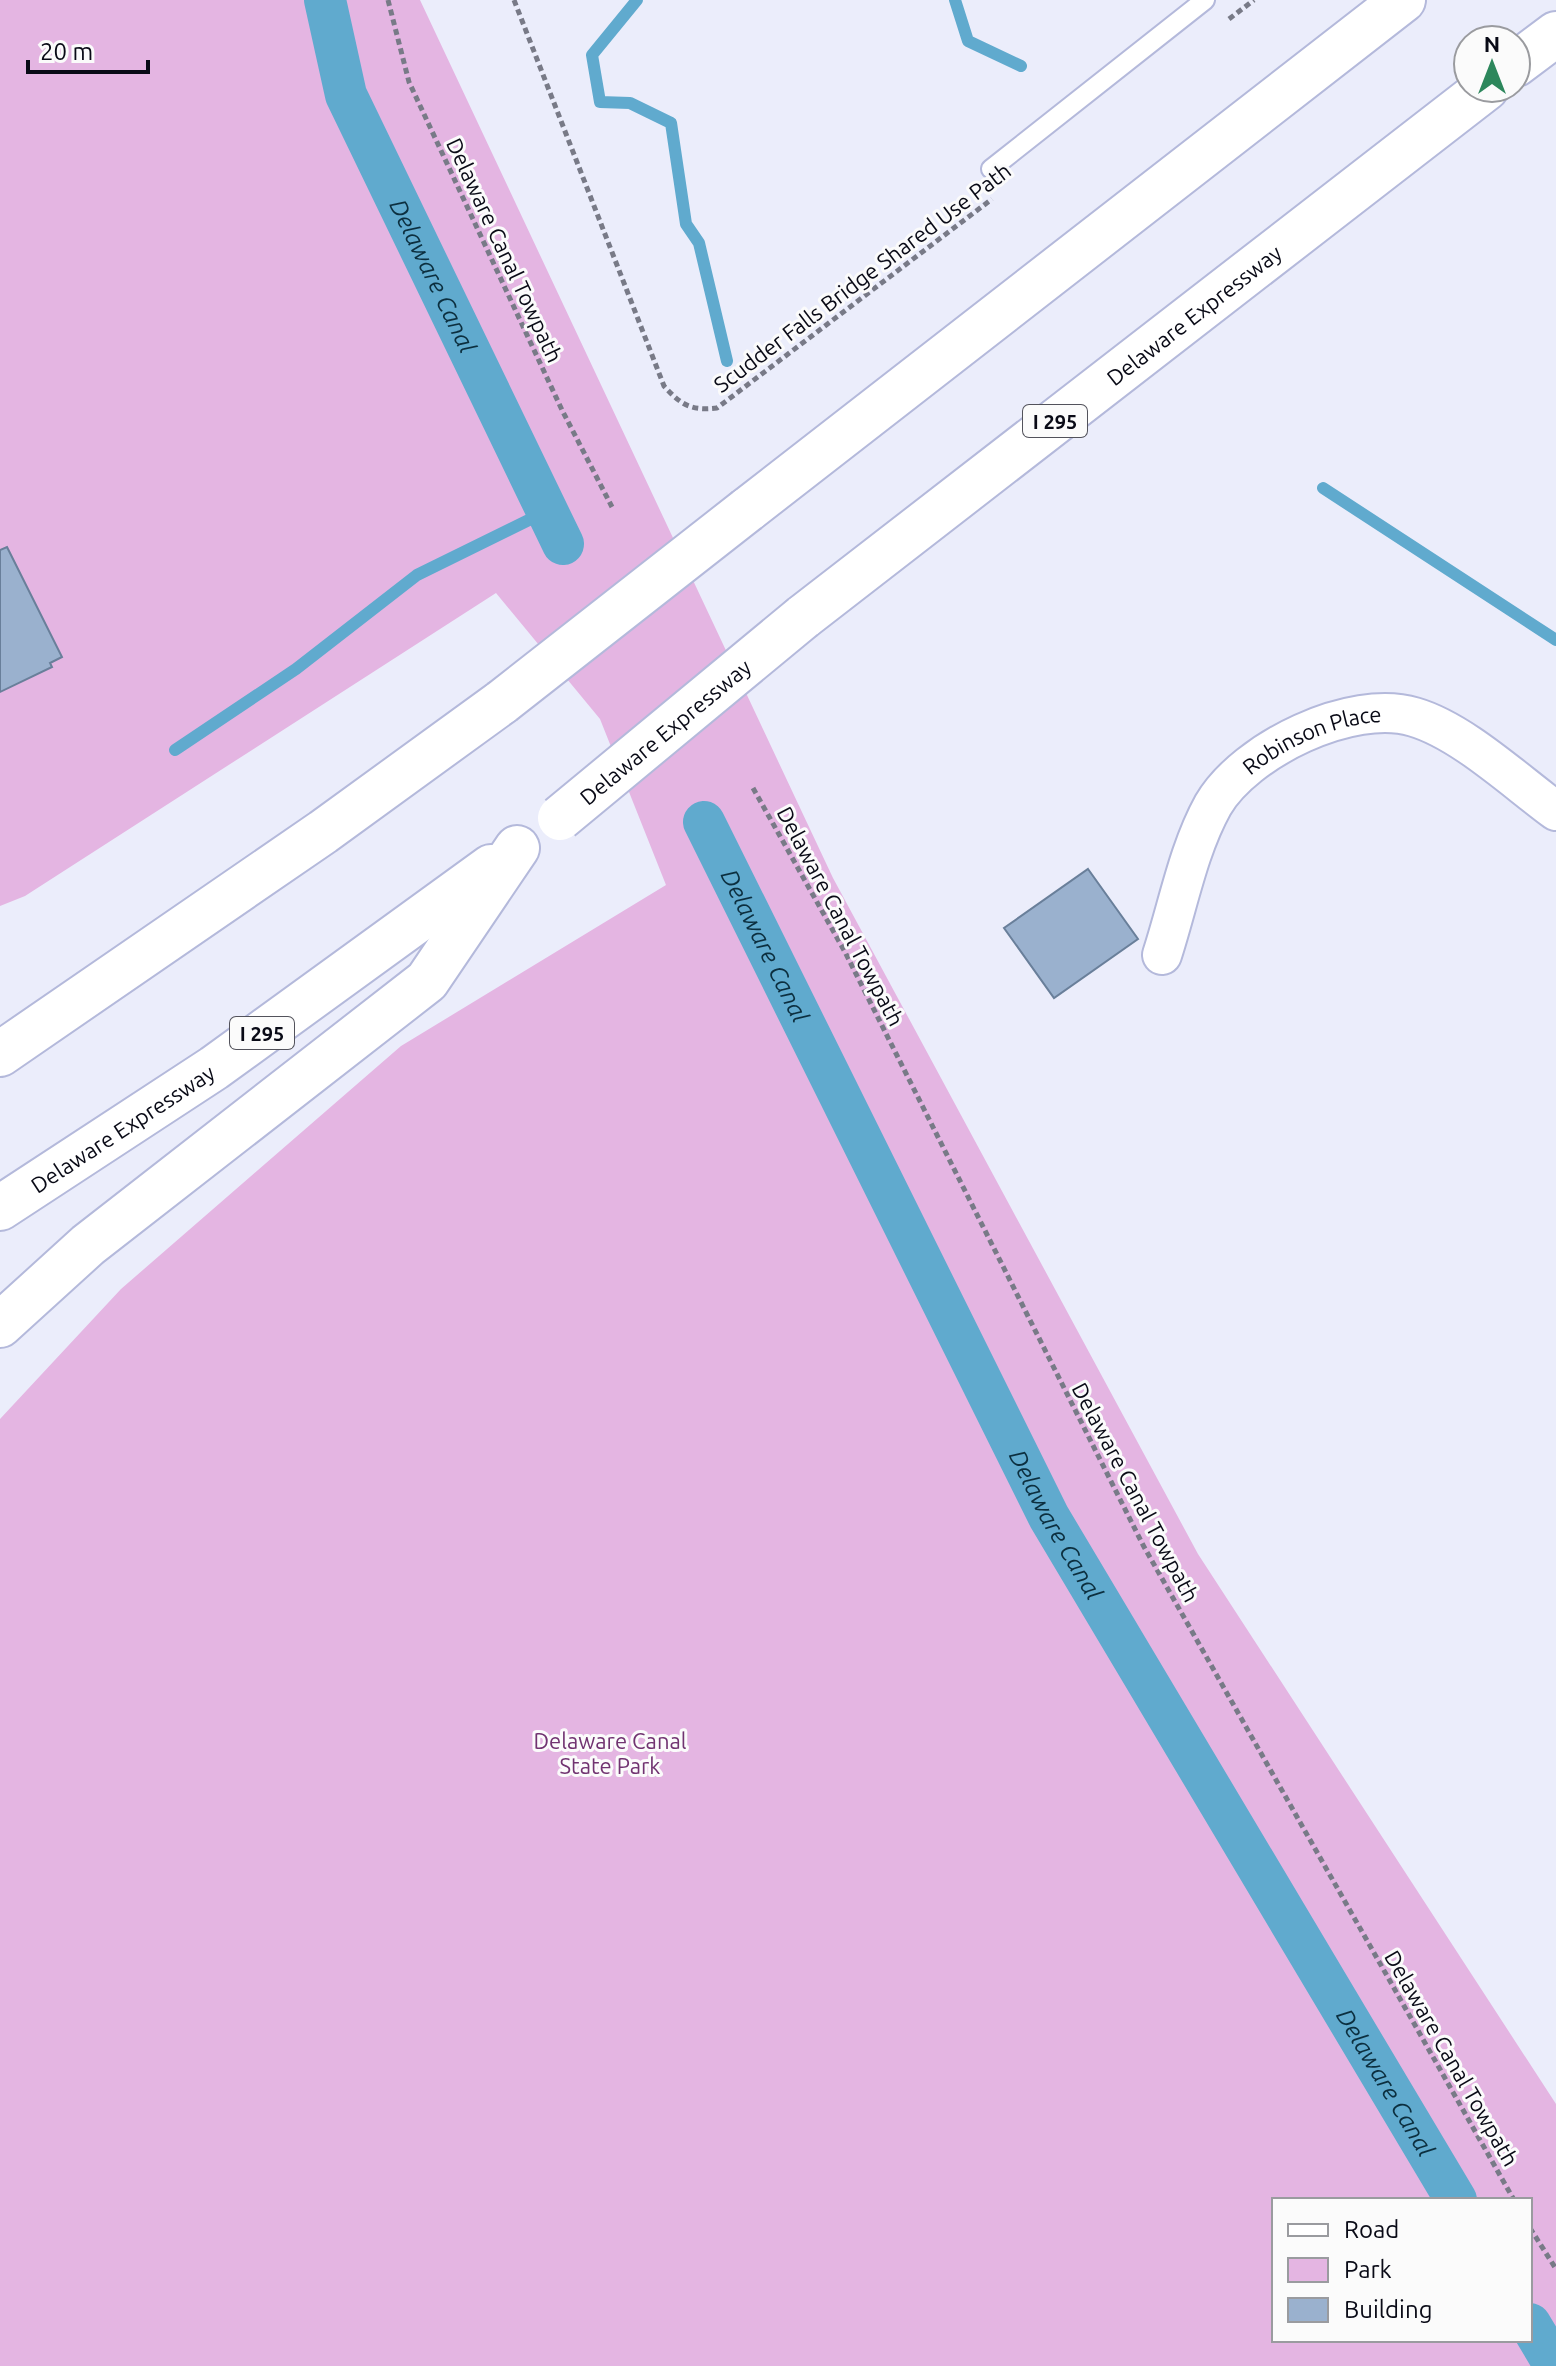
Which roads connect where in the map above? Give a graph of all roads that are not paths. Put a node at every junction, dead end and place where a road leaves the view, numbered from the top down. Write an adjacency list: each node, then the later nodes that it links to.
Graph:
1 (1205, 0): 6 (lane)
2 (1403, 0): 10 (highway, bridge)
3 (1556, 34): 4 (highway)
4 (1532, 52)
5 (1465, 104): 8 (highway, Delaware Expressway / I 295, bridge)
6 (991, 169)
7 (1556, 811): 9 (street, Robinson Place)
8 (517, 848): 11 (highway, Delaware Expressway / I 295); 12 (highway)
9 (1162, 955)
10 (0, 1054)
11 (0, 1208)
12 (0, 1325)

